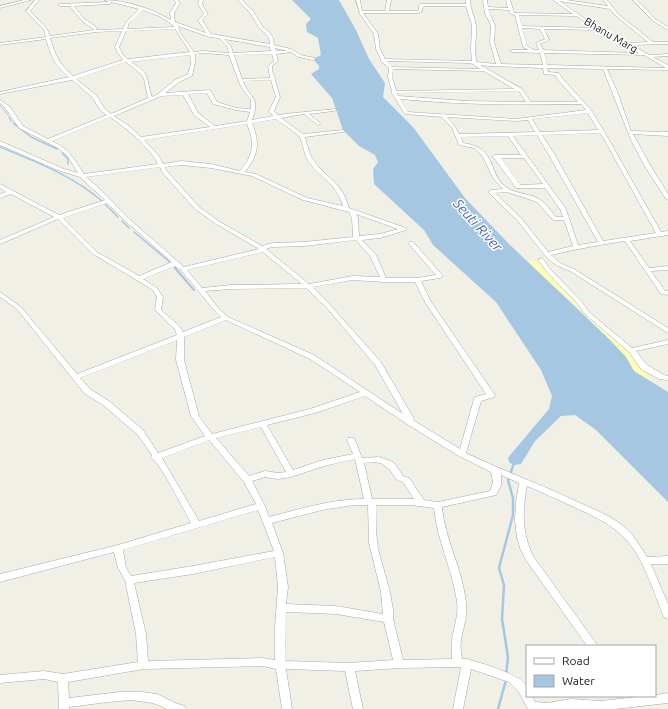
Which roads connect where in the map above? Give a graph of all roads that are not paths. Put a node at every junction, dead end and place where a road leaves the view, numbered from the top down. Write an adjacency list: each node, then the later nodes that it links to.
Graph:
1 (29, 0): 21 (street)
2 (38, 0): 37 (street)
3 (106, 0): 17 (street)
4 (176, 0): 30 (street)
5 (201, 0): 38 (street)
6 (240, 0): 44 (street)
7 (358, 0): 27 (street)
8 (389, 0): 26 (street)
9 (468, 0): 20 (street)
10 (485, 0): 23 (street)
11 (508, 0): 25 (street)
12 (555, 0): 29 (street, Bhanu Marg)
13 (559, 0): 24 (street)
14 (605, 0): 24 (street)
15 (635, 0): 34 (street)
16 (125, 2): 17 (street); 22 (street)
17 (117, 3): 19 (street)
18 (60, 4): 19 (street)
19 (71, 4): 36 (street)
20 (468, 5): 26 (street); 57 (street)
21 (0, 7)
22 (142, 8): 30 (street); 35 (street)
23 (486, 8): 25 (street); 58 (street)
24 (611, 8): 43 (street)
25 (511, 9): 28 (street)
26 (387, 11): 27 (street)
27 (362, 12): 55 (street)
28 (517, 14): 29 (street); 32 (street)
29 (577, 15): 33 (street, Bhanu Marg)
30 (174, 25): 35 (street); 38 (street); 49 (street)
31 (541, 26): 32 (street); 33 (street); 47 (street)
32 (521, 28): 46 (street)
33 (600, 29): 42 (street, Bhanu Marg)
34 (668, 29)
35 (124, 30): 36 (street); 56 (street)
36 (96, 31): 37 (street)
37 (49, 36): 41 (street); 64 (street)
38 (210, 36): 39 (street)
39 (220, 37): 44 (street); 51 (street)
40 (668, 43): 43 (street)
41 (0, 44)
42 (627, 44): 43 (street); 52 (street, Bhanu Marg)
43 (653, 44)
44 (272, 46): 48 (street); 50 (street)
45 (512, 51): 46 (street)
46 (532, 51): 47 (street)
47 (541, 51): 52 (street); 59 (street)
48 (295, 52): 50 (street); 54 (street)
49 (192, 53): 51 (street); 56 (street); 71 (street)
50 (273, 53): 51 (street); 65 (street)
51 (231, 54): 66 (street)
52 (647, 55): 53 (street); 62 (street, Bhanu Marg)
53 (668, 55)
54 (313, 59)
55 (382, 60): 57 (street); 60 (street)
56 (126, 61): 64 (street); 73 (street)
57 (475, 64): 58 (street); 63 (street)
58 (499, 65): 59 (street)
59 (546, 66): 61 (street); 75 (street)
60 (391, 68): 63 (street); 68 (street)
61 (604, 68): 62 (street); 90 (street)
62 (668, 68)
63 (483, 70): 67 (street)
64 (72, 78): 69 (street); 81 (street)
65 (274, 79): 66 (street); 83 (street)
66 (240, 80): 78 (street)
67 (520, 90): 68 (street); 76 (street)
68 (393, 92): 72 (street)
69 (0, 93)
70 (185, 93): 71 (street); 78 (street); 87 (street)
71 (160, 95): 73 (street)
72 (396, 97): 76 (street); 82 (street)
73 (151, 99): 81 (street)
74 (0, 101): 97 (street)
75 (582, 103): 76 (street); 79 (street)
76 (530, 104)
77 (334, 110): 80 (street)
78 (253, 111): 85 (street)
79 (589, 111): 84 (street); 89 (street)
80 (305, 113): 83 (street); 86 (street)
81 (111, 116): 96 (street); 97 (street)
82 (444, 116): 84 (street); 95 (street)
83 (276, 117): 85 (street); 94 (street)
84 (530, 120): 91 (street)
85 (249, 122): 87 (street); 103 (street)
86 (318, 124)
87 (215, 128): 96 (street)
88 (343, 131): 94 (street)
89 (602, 131): 91 (street); 116 (street)
90 (630, 132): 92 (street); 110 (street)
91 (538, 134): 93 (street); 121 (street)
92 (668, 134)
93 (510, 135): 95 (street); 99 (street)
94 (302, 136): 112 (street)
95 (458, 136): 100 (street)
96 (140, 139): 102 (street)
97 (48, 141): 104 (street)
98 (0, 143): 104 (street)
99 (524, 156): 101 (street); 106 (street)
100 (487, 157): 101 (street); 107 (street)
101 (497, 157): 106 (street)
102 (162, 165): 103 (street); 104 (street); 123 (street)
103 (241, 173): 112 (street)
104 (82, 176): 111 (street)
105 (0, 186): 108 (street)
106 (546, 186): 114 (street)
107 (507, 190): 114 (street); 124 (street)
108 (10, 192): 109 (street); 113 (street)
109 (0, 196)
110 (668, 198)
111 (108, 201): 113 (street); 126 (street)
112 (348, 210): 117 (street); 117 (street)
113 (59, 217): 119 (street); 130 (street)
114 (567, 218): 122 (street)
115 (668, 233): 116 (street)
116 (660, 234): 118 (street)
117 (356, 237): 123 (street); 131 (street)
118 (627, 240): 121 (street); 129 (street)
119 (0, 242)
120 (411, 243): 132 (street)
121 (602, 244): 122 (street)
122 (576, 247): 124 (street)
123 (263, 249): 128 (street); 133 (street)
124 (548, 254): 138 (street)
125 (541, 260): 141 (street)
126 (176, 264): 128 (street); 130 (street)
127 (668, 268): 129 (street)
128 (183, 269): 134 (street)
129 (647, 270): 135 (street)
130 (138, 279): 139 (street)
131 (384, 280): 132 (street); 133 (street)
132 (417, 280): 149 (street)
133 (308, 286): 134 (street); 146 (street)
134 (200, 290): 137 (street)
135 (668, 293)
136 (0, 294): 142 (street)
137 (226, 318): 139 (street); 144 (street)
138 (668, 331)
139 (181, 335): 142 (street); 147 (street)
140 (668, 342): 141 (street)
141 (631, 350): 143 (street)
142 (76, 376): 150 (street)
143 (668, 378)
144 (365, 393): 145 (street); 146 (street)
145 (263, 424): 147 (street); 153 (street)
146 (413, 424): 149 (street)
147 (210, 437): 150 (street); 154 (street)
148 (351, 440): 151 (street)
149 (462, 454): 152 (street)
150 (155, 457): 161 (street)
151 (358, 458): 153 (street); 156 (street); 157 (street)
152 (495, 470): 155 (street); 158 (street)
153 (290, 474): 154 (street)
154 (247, 480): 159 (street)
155 (524, 481): 165 (street); 171 (street)
156 (371, 502): 157 (street); 160 (street); 170 (street)
157 (421, 503): 158 (street)
158 (438, 505): 172 (street)
159 (261, 506): 160 (street); 161 (street)
160 (267, 521): 163 (street)
161 (196, 524): 162 (street)
162 (118, 548): 166 (street); 167 (street)
163 (279, 553): 167 (street); 168 (street)
164 (668, 560): 165 (street)
165 (645, 561): 169 (street)
166 (0, 578)
167 (129, 580): 174 (street)
168 (282, 608): 170 (street); 175 (street)
169 (668, 615)
170 (388, 619): 173 (street)
171 (592, 645)
172 (462, 663): 173 (street); 182 (street); 186 (street)
173 (398, 664): 176 (street)
174 (143, 665): 175 (street); 177 (street)
175 (280, 665): 176 (street); 184 (street)
176 (349, 667): 185 (street)
177 (64, 678): 178 (street); 181 (street)
178 (0, 679)
179 (668, 698): 180 (street)
180 (631, 699): 182 (street)
181 (64, 706): 183 (street)
182 (530, 707)
183 (181, 709)
184 (287, 709)
185 (358, 709)
186 (458, 709)

